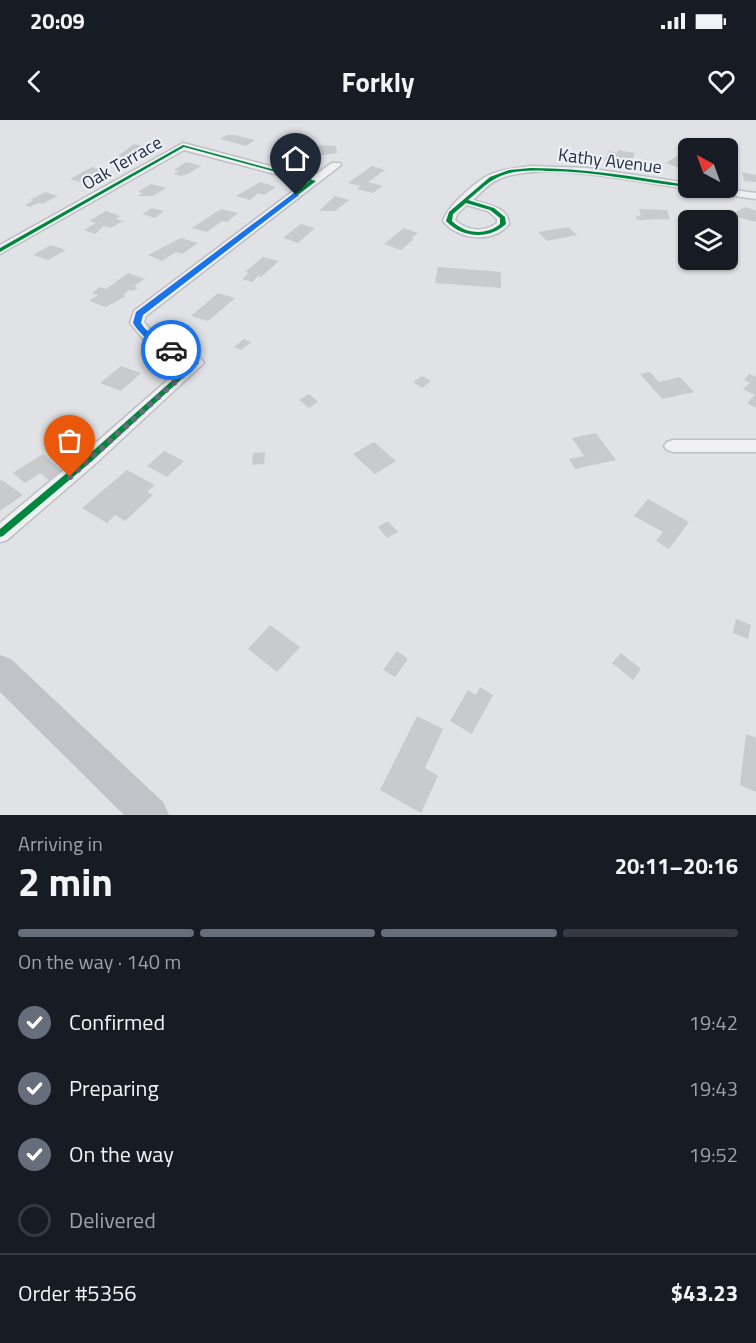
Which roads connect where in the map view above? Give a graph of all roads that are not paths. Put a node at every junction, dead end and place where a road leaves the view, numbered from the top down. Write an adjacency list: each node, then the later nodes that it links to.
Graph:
1 (336, 165): 2 (street)
2 (314, 181): 7 (street, Oak Terrace); 10 (street)
3 (678, 185): 6 (street, Kathy Avenue)
4 (738, 194): 5 (street)
5 (756, 196)
6 (465, 201)
7 (0, 250)
8 (673, 446): 9 (street)
9 (756, 446)
10 (0, 534)
11 (0, 670): 12 (main road)
12 (150, 815)

